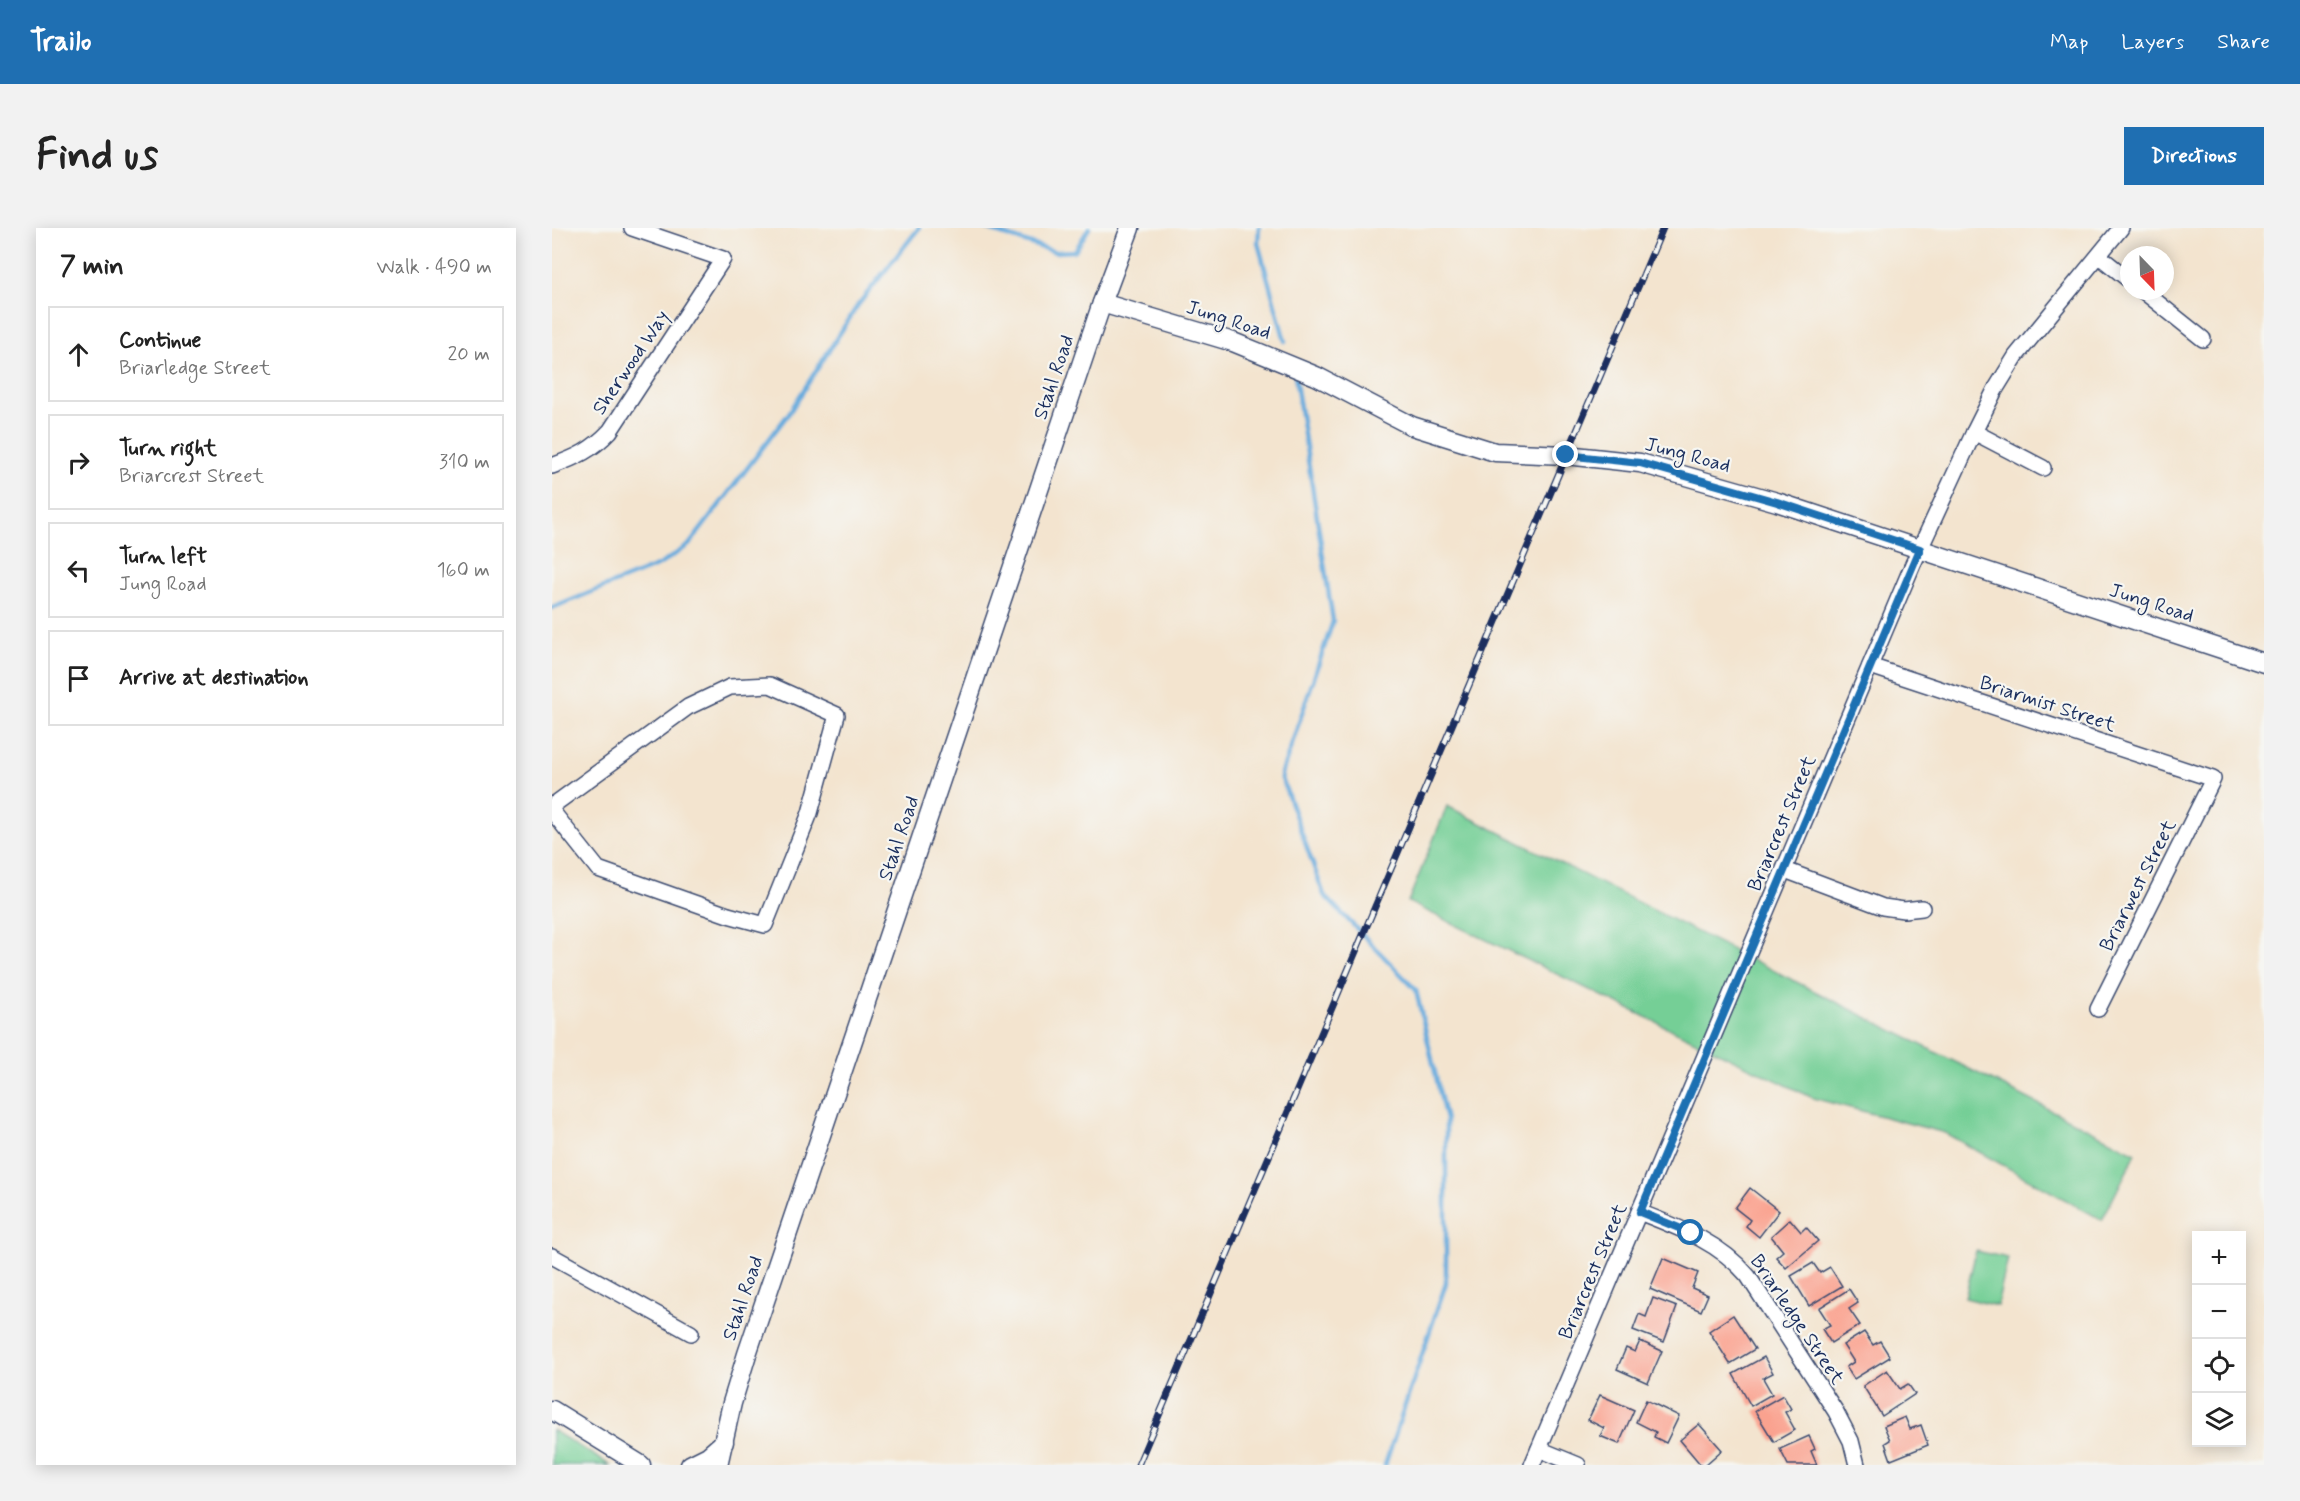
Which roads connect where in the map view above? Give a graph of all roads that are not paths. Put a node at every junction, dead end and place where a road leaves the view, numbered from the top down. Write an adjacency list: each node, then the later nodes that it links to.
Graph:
1 (633, 228): 10 (street, Sherwood Way)
2 (1130, 228): 7 (street, Stahl Road)
3 (2121, 228): 4 (street, Briarcrest Street)
4 (2098, 256): 5 (street); 9 (street, Briarcrest Street)
5 (2120, 273)
6 (2154, 300): 8 (street)
7 (1102, 303): 12 (street, Jung Road); 26 (street, Stahl Road)
8 (2203, 339)
9 (1974, 432): 11 (street); 12 (street, Briarcrest Street)
10 (552, 466)
11 (2043, 468)
12 (1920, 549): 13 (street, Jung Road); 14 (street, Briarcrest Street)
13 (2264, 663)
14 (1870, 666): 15 (street, Briarmist Street); 18 (street, Briarcrest Street)
15 (2213, 779): 20 (street, Briarwest Street)
16 (552, 806): 17 (street)
17 (552, 811)
18 (1785, 870): 19 (street); 21 (street, Briarcrest Street)
19 (1922, 908)
20 (2098, 1009)
21 (1640, 1212): 25 (street, Briarcrest Street); 31 (street, Briarledge Street)
22 (552, 1256): 23 (street)
23 (691, 1333)
24 (552, 1410): 27 (street)
25 (1539, 1449): 29 (street, Briarcrest Street); 30 (street)
26 (722, 1455): 28 (street)
27 (641, 1465)
28 (690, 1465)
29 (1532, 1465)
30 (1578, 1465)
31 (1857, 1465)

